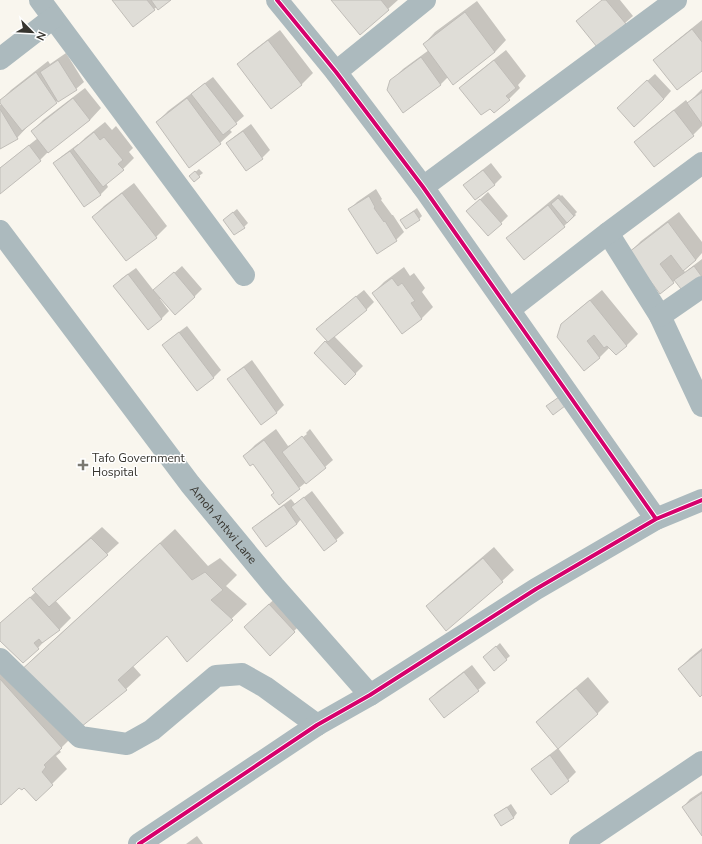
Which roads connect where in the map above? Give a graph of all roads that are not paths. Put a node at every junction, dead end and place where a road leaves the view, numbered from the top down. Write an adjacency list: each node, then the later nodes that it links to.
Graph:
1 (40, 0): 5 (street)
2 (277, 0): 7 (street)
3 (425, 0): 7 (street)
4 (676, 0): 9 (street)
5 (53, 18): 6 (street); 12 (street)
6 (0, 59)
7 (336, 72): 9 (street)
8 (702, 163): 11 (street)
9 (423, 187): 14 (street)
10 (0, 231): 20 (street, Amoh Antwi Lane)
11 (608, 233): 14 (street); 15 (street)
12 (244, 275)
13 (702, 287): 15 (street)
14 (510, 310): 18 (street)
15 (660, 316): 16 (street)
16 (702, 406)
17 (702, 500): 18 (street)
18 (656, 519): 20 (street)
19 (0, 659): 21 (street)
20 (370, 695): 21 (street)
21 (317, 725): 23 (street)
22 (702, 762): 24 (street)
23 (139, 844)
24 (580, 844)

